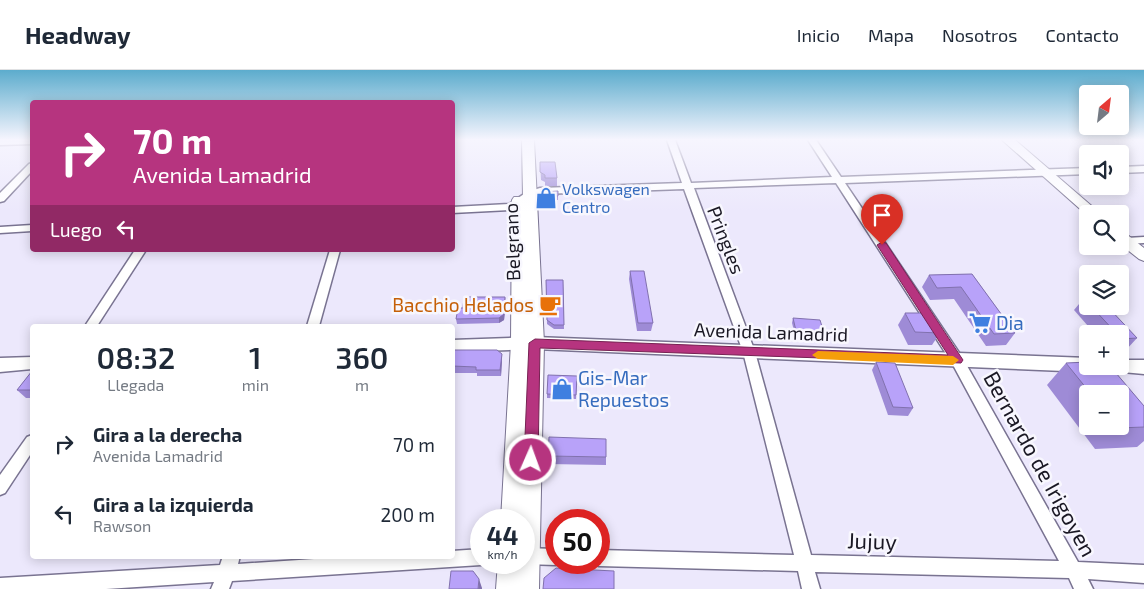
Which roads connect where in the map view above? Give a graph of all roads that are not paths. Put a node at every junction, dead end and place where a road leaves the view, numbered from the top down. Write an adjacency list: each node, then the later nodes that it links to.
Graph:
1 (520, 164): 14 (main road, Belgrano)
2 (526, 164): 14 (main road, Belgrano)
3 (679, 164): 12 (street, Pringles)
4 (829, 164): 11 (street, Bernardo de Irigoyen)
5 (1037, 164): 10 (main road)
6 (30, 168): 13 (street)
7 (1144, 169): 8 (street)
8 (1129, 170)
9 (1079, 171): 10 (street)
10 (1046, 172): 11 (street); 15 (main road)
11 (840, 180): 12 (street); 30 (street, Bernardo de Irigoyen)
12 (686, 184): 14 (street); 29 (street, Pringles)
13 (0, 199)
14 (524, 199): 16 (street); 27 (main road, Belgrano)
15 (1084, 205)
16 (455, 210)
17 (30, 228): 18 (street)
18 (0, 230)
19 (1129, 239): 20 (street)
20 (1144, 240)
21 (1129, 243): 24 (main road)
22 (140, 252): 25 (street)
23 (334, 252): 26 (street)
24 (1144, 256)
25 (92, 324)
26 (314, 324)
27 (527, 343): 28 (street, Avenida Lamadrid); 29 (street, Avenida Lamadrid); 38 (main road); 39 (main road)
28 (455, 346)
29 (749, 352): 30 (street, Avenida Lamadrid); 43 (street, Pringles)
30 (957, 360): 33 (street, Avenida Lamadrid); 44 (street, Bernardo de Irigoyen)
31 (30, 363): 32 (street)
32 (0, 365)
33 (1079, 365)
34 (1129, 366): 35 (street)
35 (1144, 367)
36 (30, 444): 37 (street)
37 (0, 488)
38 (513, 509)
39 (522, 509)
40 (470, 558): 48 (street)
41 (610, 558): 43 (street, Jujuy)
42 (231, 559): 48 (street)
43 (804, 562): 44 (street, Jujuy); 52 (street, Pringles)
44 (1074, 570): 47 (street, Jujuy); 53 (street, Bernardo de Irigoyen)
45 (514, 574): 50 (main road)
46 (524, 574): 51 (main road)
47 (1144, 574)
48 (223, 582): 49 (street)
49 (0, 587)
50 (508, 589)
51 (527, 589)
52 (811, 589)
53 (1084, 589)

